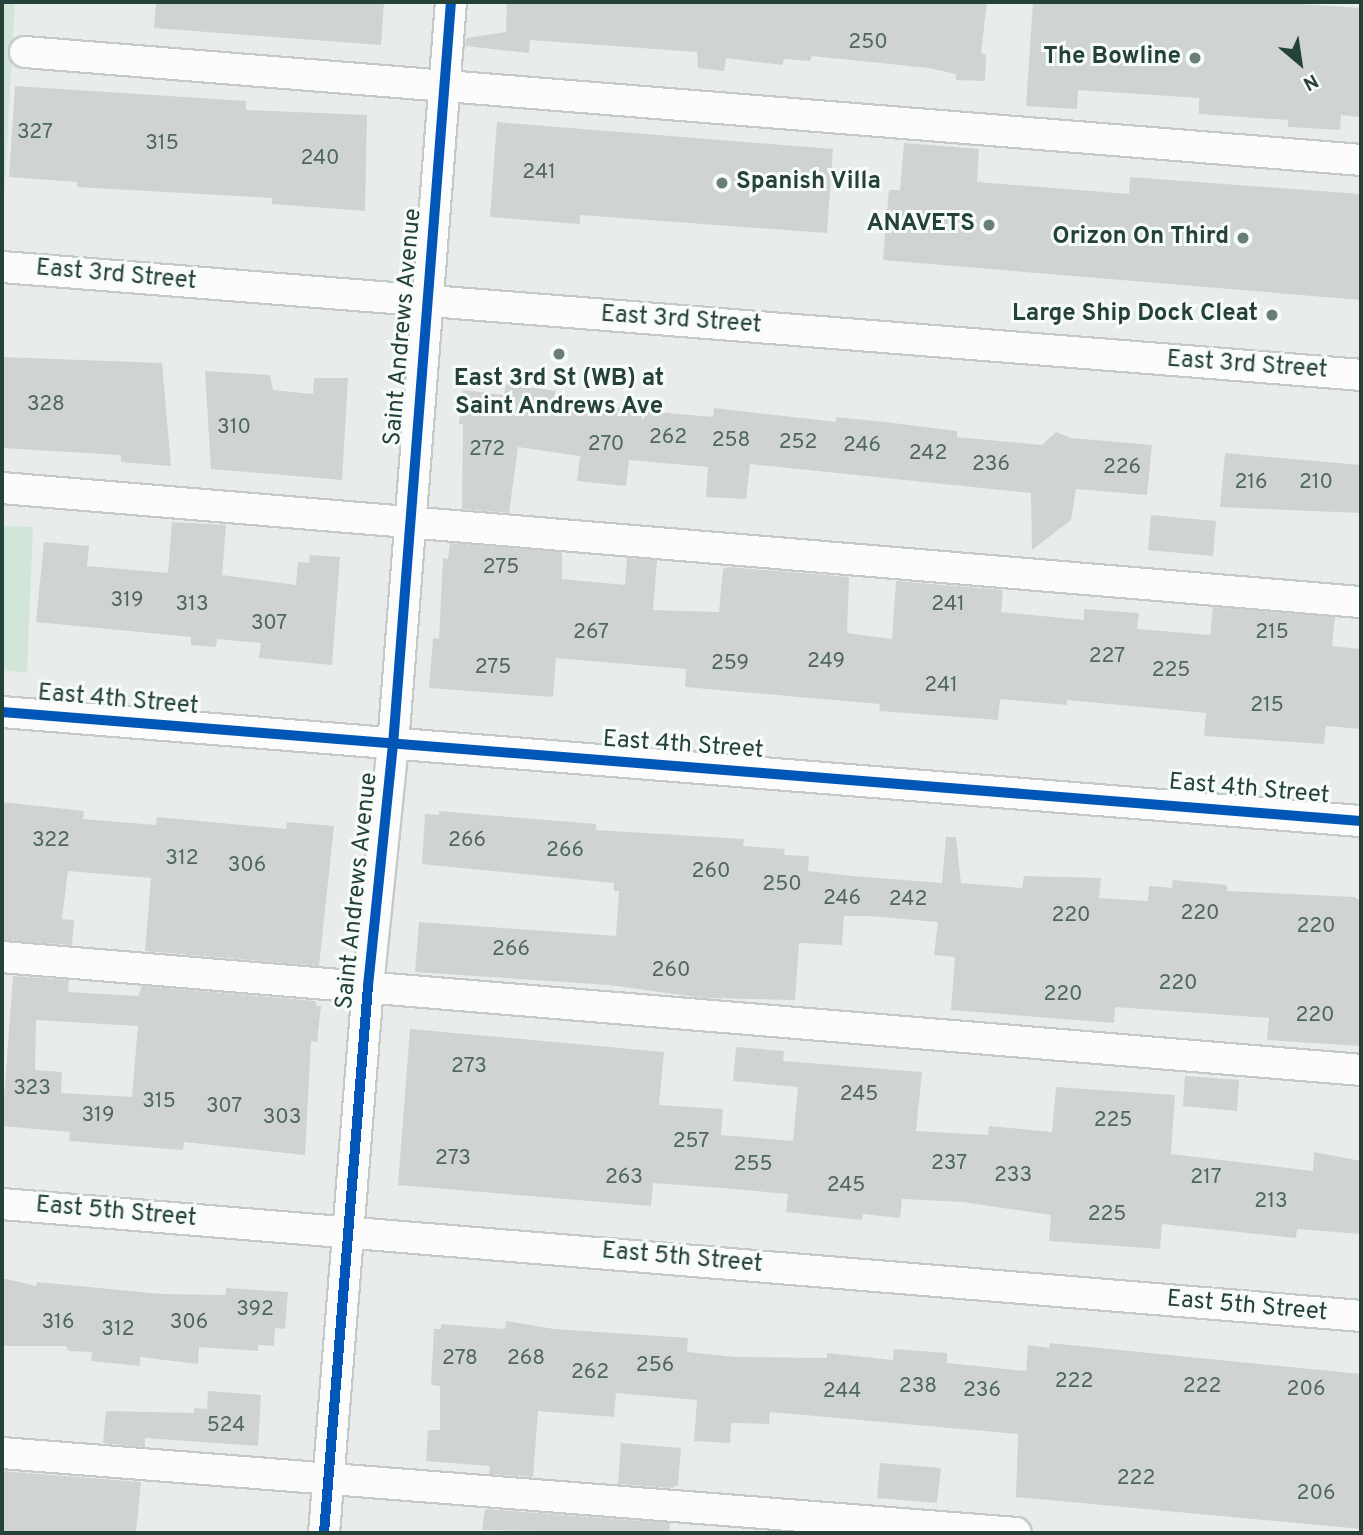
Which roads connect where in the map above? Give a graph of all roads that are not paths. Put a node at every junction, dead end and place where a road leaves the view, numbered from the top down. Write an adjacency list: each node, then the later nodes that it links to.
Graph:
1 (451, 2): 3 (street, Saint Andrews Avenue)
2 (25, 52): 3 (street)
3 (444, 83): 4 (street); 6 (street, Saint Andrews Avenue)
4 (1361, 160)
5 (2, 267): 6 (street, East 3rd Street)
6 (428, 302): 7 (street, East 3rd Street); 9 (street, Saint Andrews Avenue)
7 (1361, 375)
8 (2, 488): 9 (street)
9 (409, 526): 10 (street); 12 (street, Saint Andrews Avenue)
10 (1361, 602)
11 (2, 712): 12 (street, East 4th Street)
12 (393, 746): 13 (street, East 4th Street); 15 (street, Saint Andrews Avenue)
13 (1361, 821)
14 (2, 957): 15 (street)
15 (368, 986): 16 (street); 18 (street, Saint Andrews Avenue)
16 (1361, 1070)
17 (2, 1204): 18 (street, East 5th Street)
18 (351, 1231): 19 (street, East 5th Street); 21 (street, Saint Andrews Avenue)
19 (1361, 1316)
20 (2, 1453): 21 (street)
21 (328, 1479): 22 (street, Saint Andrews Avenue); 23 (street)
22 (324, 1533)
23 (1016, 1533)

